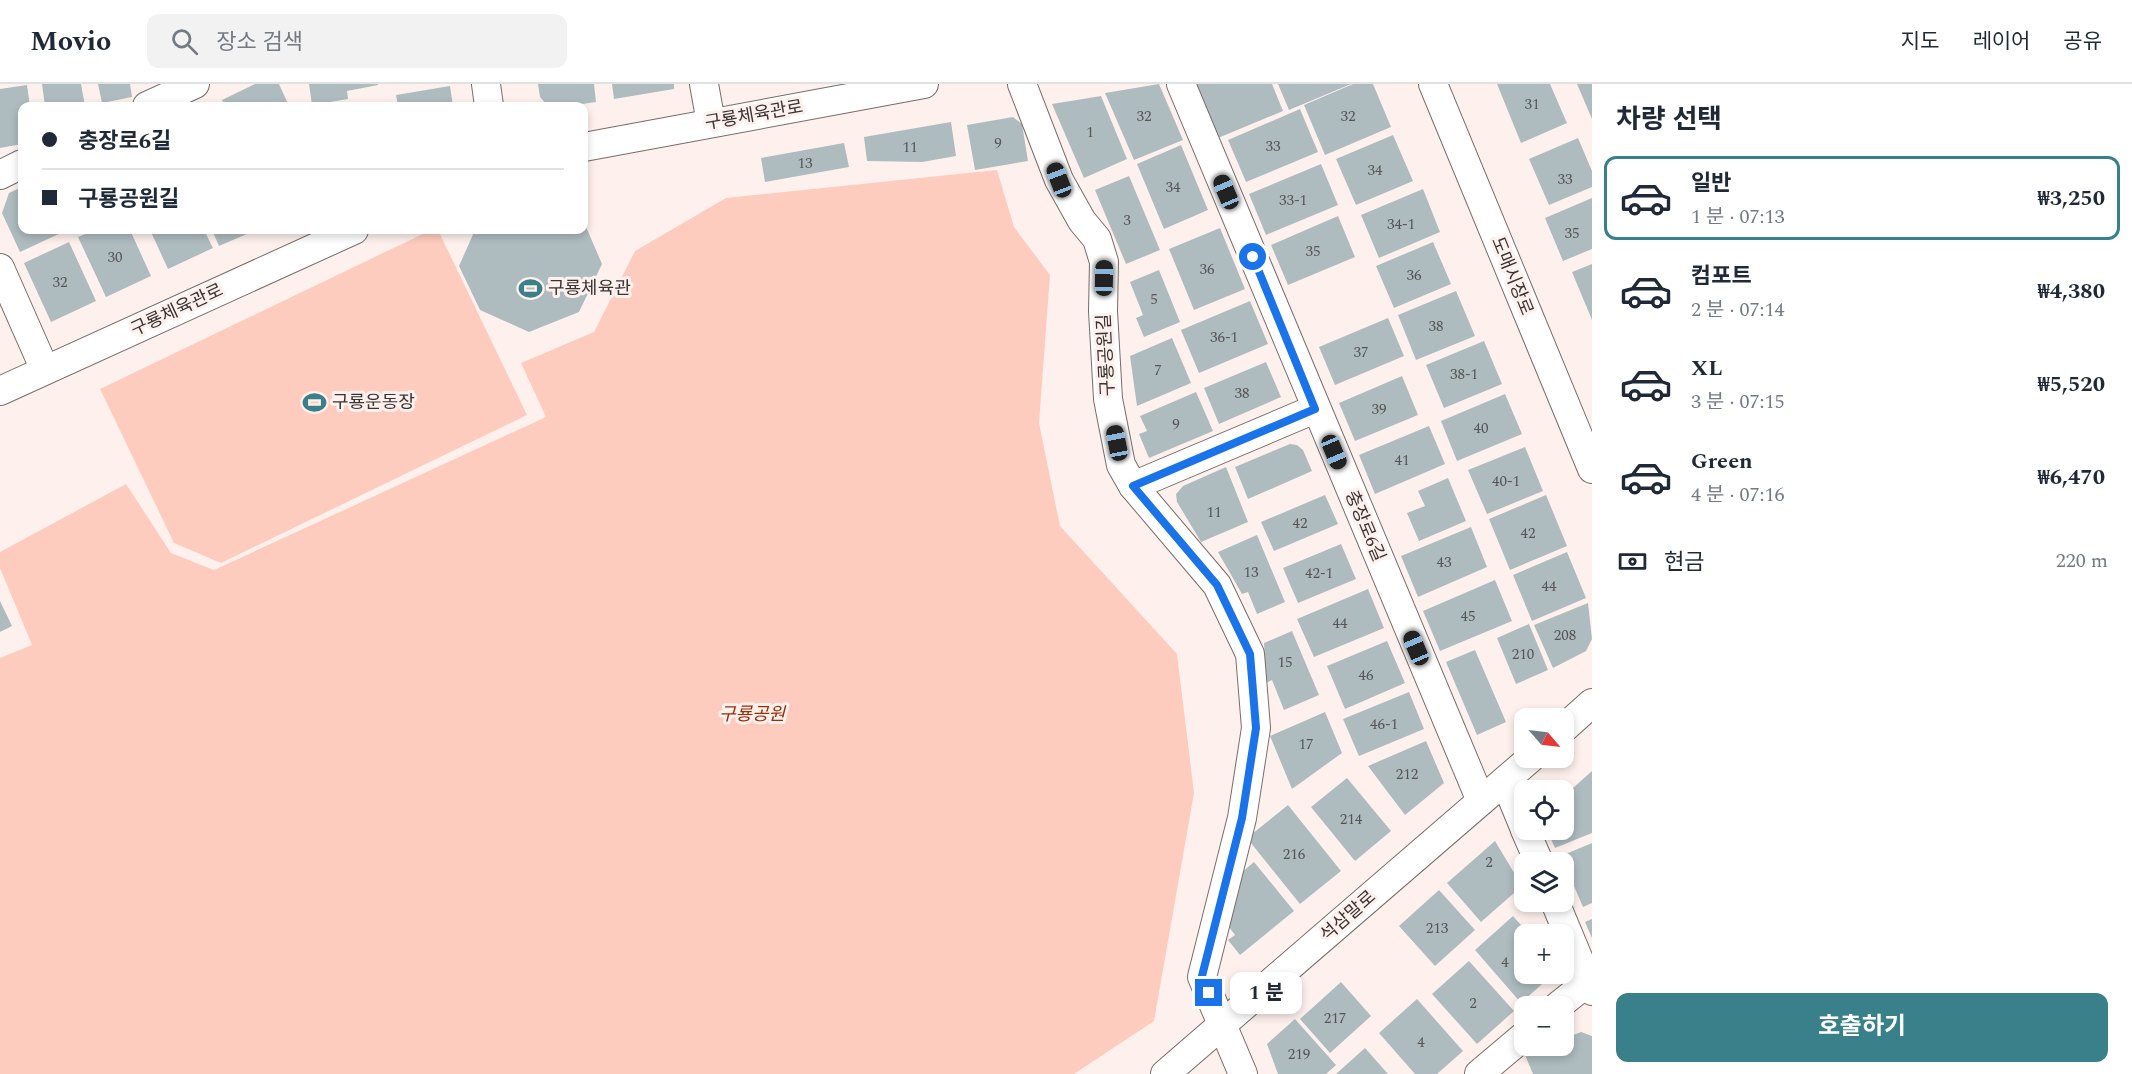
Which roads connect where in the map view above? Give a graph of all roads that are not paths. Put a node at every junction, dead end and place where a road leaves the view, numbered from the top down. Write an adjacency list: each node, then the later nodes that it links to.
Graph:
1 (195, 84): 8 (street)
2 (486, 84): 9 (street)
3 (704, 84): 10 (street)
4 (924, 84): 10 (street, 구룡체육관로)
5 (1022, 84): 20 (street, 구룡공원길)
6 (1181, 84): 18 (street, 충장로6길)
7 (1433, 84): 19 (street, 도매시장로)
8 (156, 102)
9 (488, 102)
10 (711, 123): 11 (street, 구룡체육관로)
11 (588, 146)
12 (18, 166): 13 (street)
13 (0, 175)
14 (345, 234): 16 (street, 구룡체육관로)
15 (0, 268): 16 (street)
16 (45, 370): 17 (street, 구룡체육관로)
17 (0, 391)
18 (1315, 409): 20 (street); 25 (street, 충장로6길)
19 (1592, 469)
20 (1133, 486): 30 (street, 구룡공원길)
21 (1592, 703): 22 (street)
22 (1574, 719)
23 (1520, 768): 24 (street, 석삼말로)
24 (1505, 781): 25 (street, 석삼말로); 26 (street)
25 (1481, 801): 30 (street, 석삼말로)
26 (1514, 802)
27 (1559, 912): 28 (street)
28 (1590, 986): 29 (street)
29 (1574, 996)
30 (1222, 1024): 32 (street, 석삼말로); 33 (street, 구룡공원길)
31 (1514, 1044): 34 (street)
32 (1165, 1074)
33 (1243, 1074)
34 (1479, 1074)

